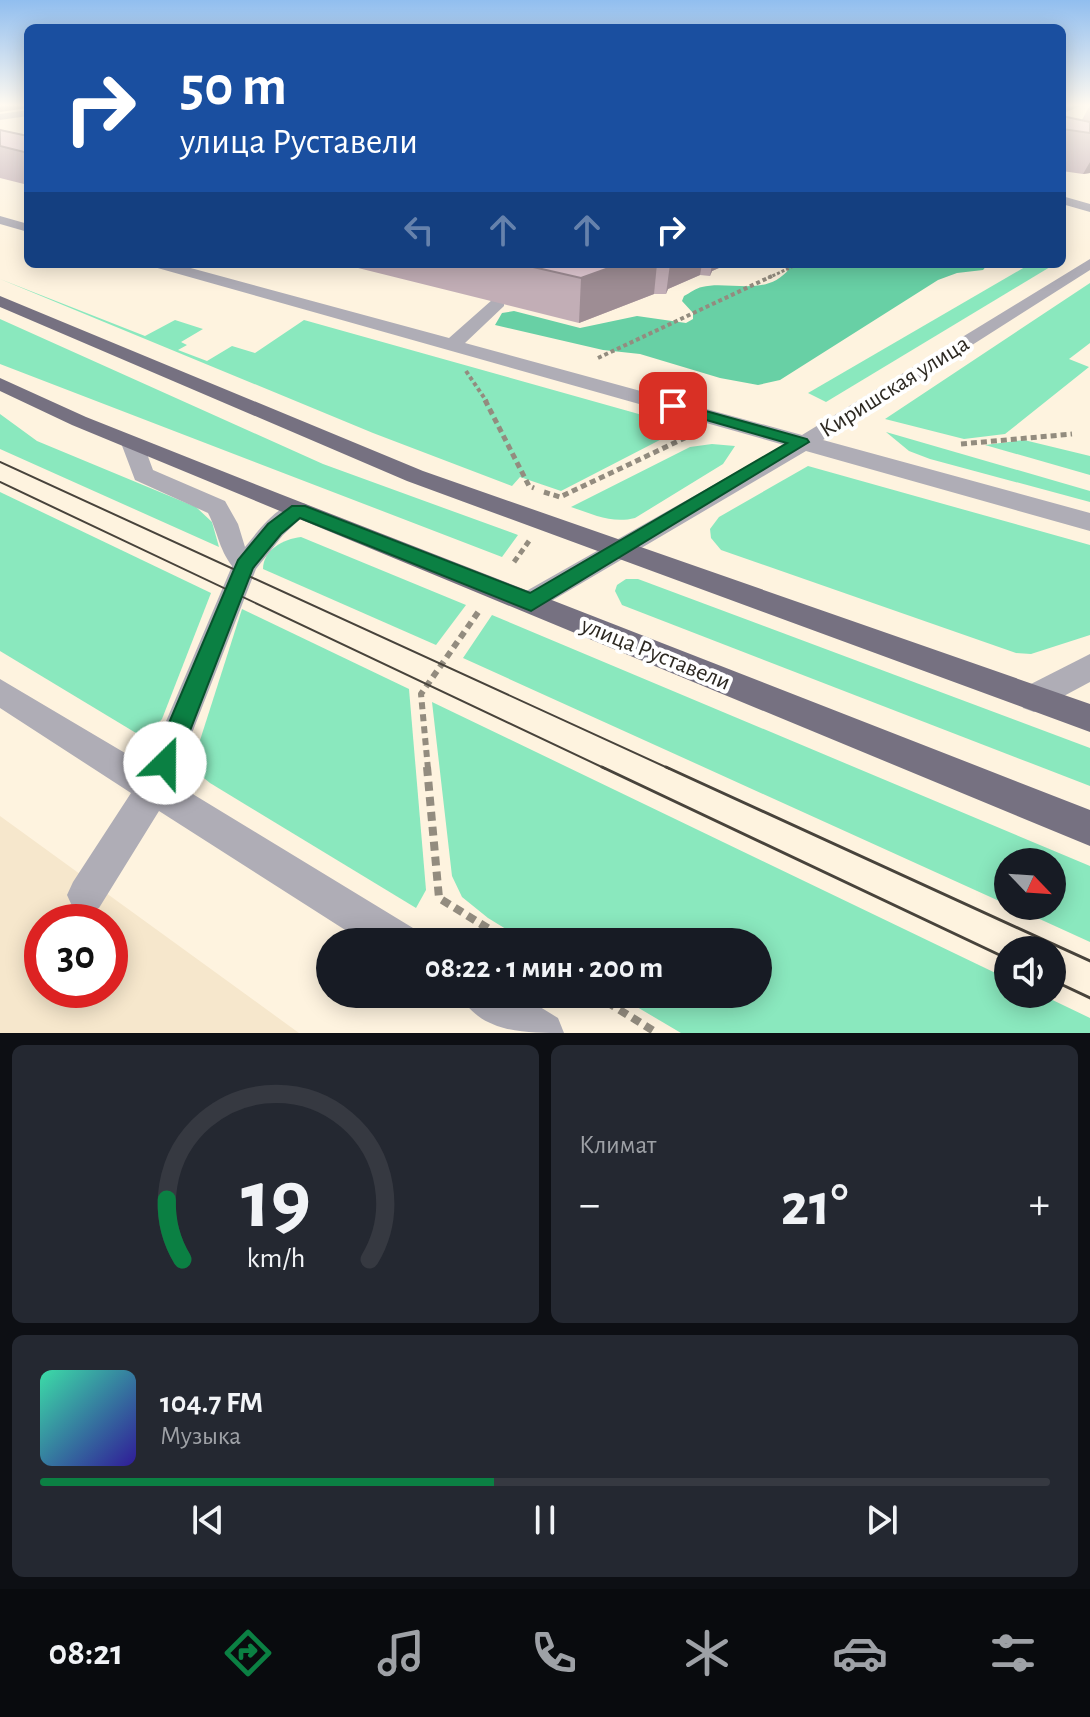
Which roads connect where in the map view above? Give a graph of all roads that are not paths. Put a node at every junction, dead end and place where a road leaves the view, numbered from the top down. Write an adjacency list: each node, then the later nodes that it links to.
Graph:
1 (1066, 201): 2 (street)
2 (1090, 208)
3 (0, 220): 4 (street)
4 (24, 227)
5 (1090, 263): 11 (street, Киришская улица)
6 (174, 268): 9 (street)
7 (0, 301): 15 (main road)
8 (498, 303): 9 (street)
9 (453, 344): 11 (street)
10 (0, 384): 12 (main road, улица Руставели)
11 (801, 442): 14 (street); 15 (street, Киришская улица)
12 (132, 443): 13 (main road, улица Руставели); 16 (street)
13 (298, 510): 16 (street); 17 (main road, улица Руставели)
14 (1090, 522)
15 (620, 549): 17 (street, Киришская улица); 20 (main road)
16 (245, 565): 22 (street)
17 (531, 602): 23 (main road, улица Руставели)
18 (1090, 667): 20 (street)
19 (0, 692): 22 (street)
20 (1034, 698): 21 (main road)
21 (1090, 718)
22 (154, 788): 24 (street); 25 (street)
23 (1090, 828)
24 (86, 895)
25 (377, 928)
26 (503, 1008): 27 (street)
27 (543, 1033)

